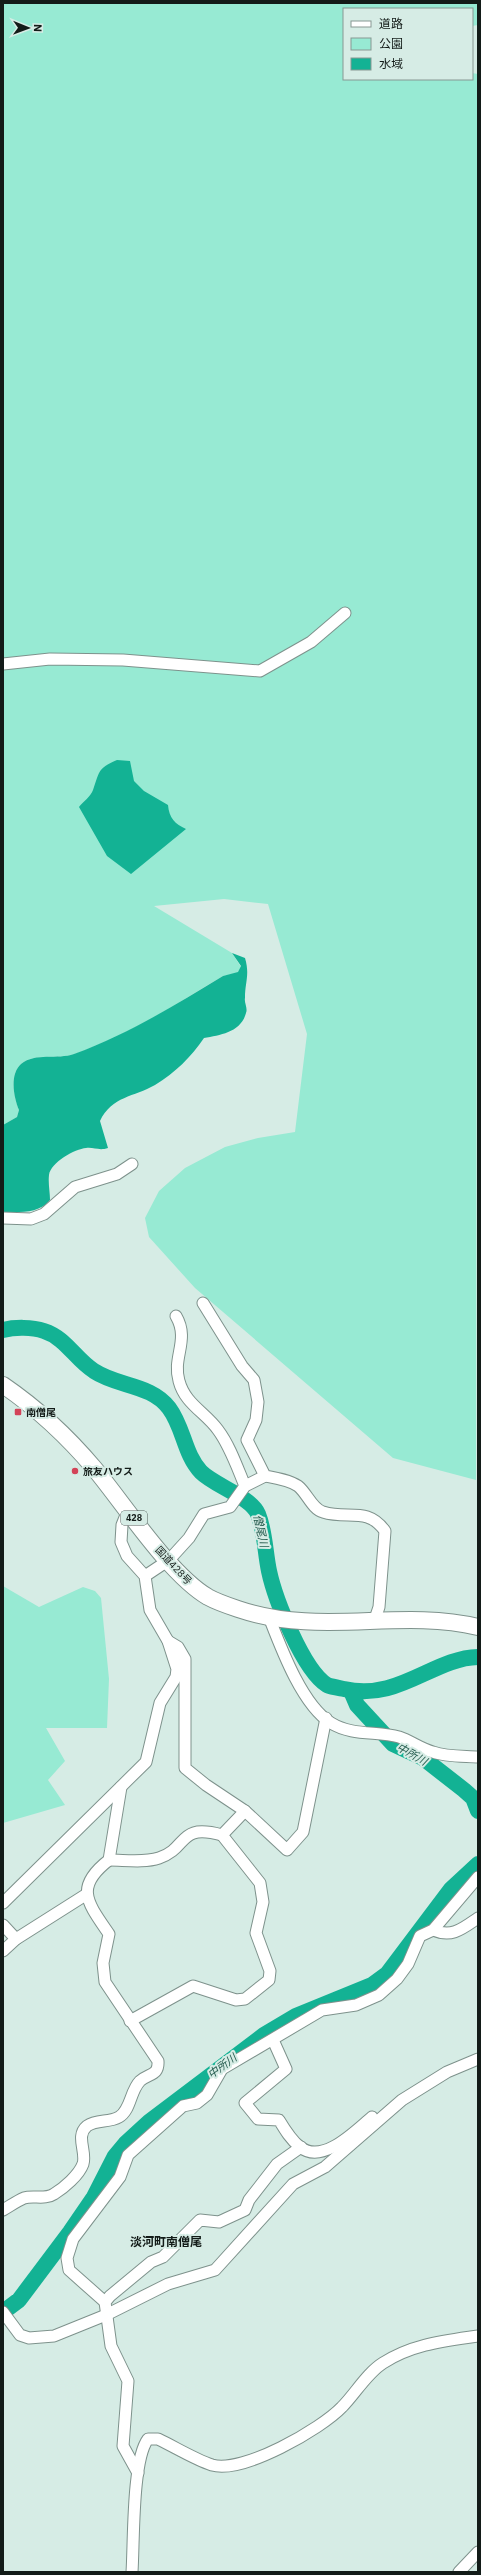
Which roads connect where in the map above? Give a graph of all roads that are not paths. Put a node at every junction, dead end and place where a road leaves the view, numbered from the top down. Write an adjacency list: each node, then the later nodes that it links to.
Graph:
1 (344, 613): 2 (street)
2 (3, 664)
3 (132, 1164): 4 (street)
4 (3, 1218)
5 (203, 1303): 8 (street)
6 (176, 1316): 9 (street)
7 (3, 1385): 10 (highway, 国道428号 / 428)
8 (265, 1476): 9 (street); 14 (street)
9 (245, 1486): 11 (street)
10 (128, 1510): 11 (highway, 国道428号 / 428); 12 (street)
11 (169, 1560): 12 (street); 13 (highway, 国道428号 / 428)
12 (145, 1576): 16 (street)
13 (284, 1619): 14 (highway, 国道428号 / 428); 17 (street)
14 (374, 1622): 15 (highway, 国道428号 / 428)
15 (478, 1627)
16 (168, 1641): 19 (street); 20 (street)
17 (326, 1718): 18 (street); 20 (street)
18 (478, 1757)
19 (121, 1787): 22 (street); 25 (street)
20 (245, 1811): 21 (street)
21 (222, 1835): 22 (street); 31 (street)
22 (109, 1860): 24 (street)
23 (478, 1878): 28 (street)
24 (87, 1894): 29 (street); 31 (street)
25 (3, 1903)
26 (478, 1918): 28 (street)
27 (3, 1925): 29 (street)
28 (433, 1930): 32 (street)
29 (16, 1939): 30 (street)
30 (3, 1951)
31 (130, 2021): 36 (street)
32 (273, 2040): 35 (street); 37 (street)
33 (478, 2058): 34 (street)
34 (399, 2102): 35 (street); 39 (street)
35 (301, 2148): 37 (street)
36 (3, 2210)
37 (106, 2302): 39 (street)
38 (3, 2312): 39 (street)
39 (106, 2314): 41 (street)
40 (478, 2336): 41 (street)
41 (138, 2473): 43 (street)
42 (478, 2552): 44 (street)
43 (132, 2572)
44 (459, 2572)

